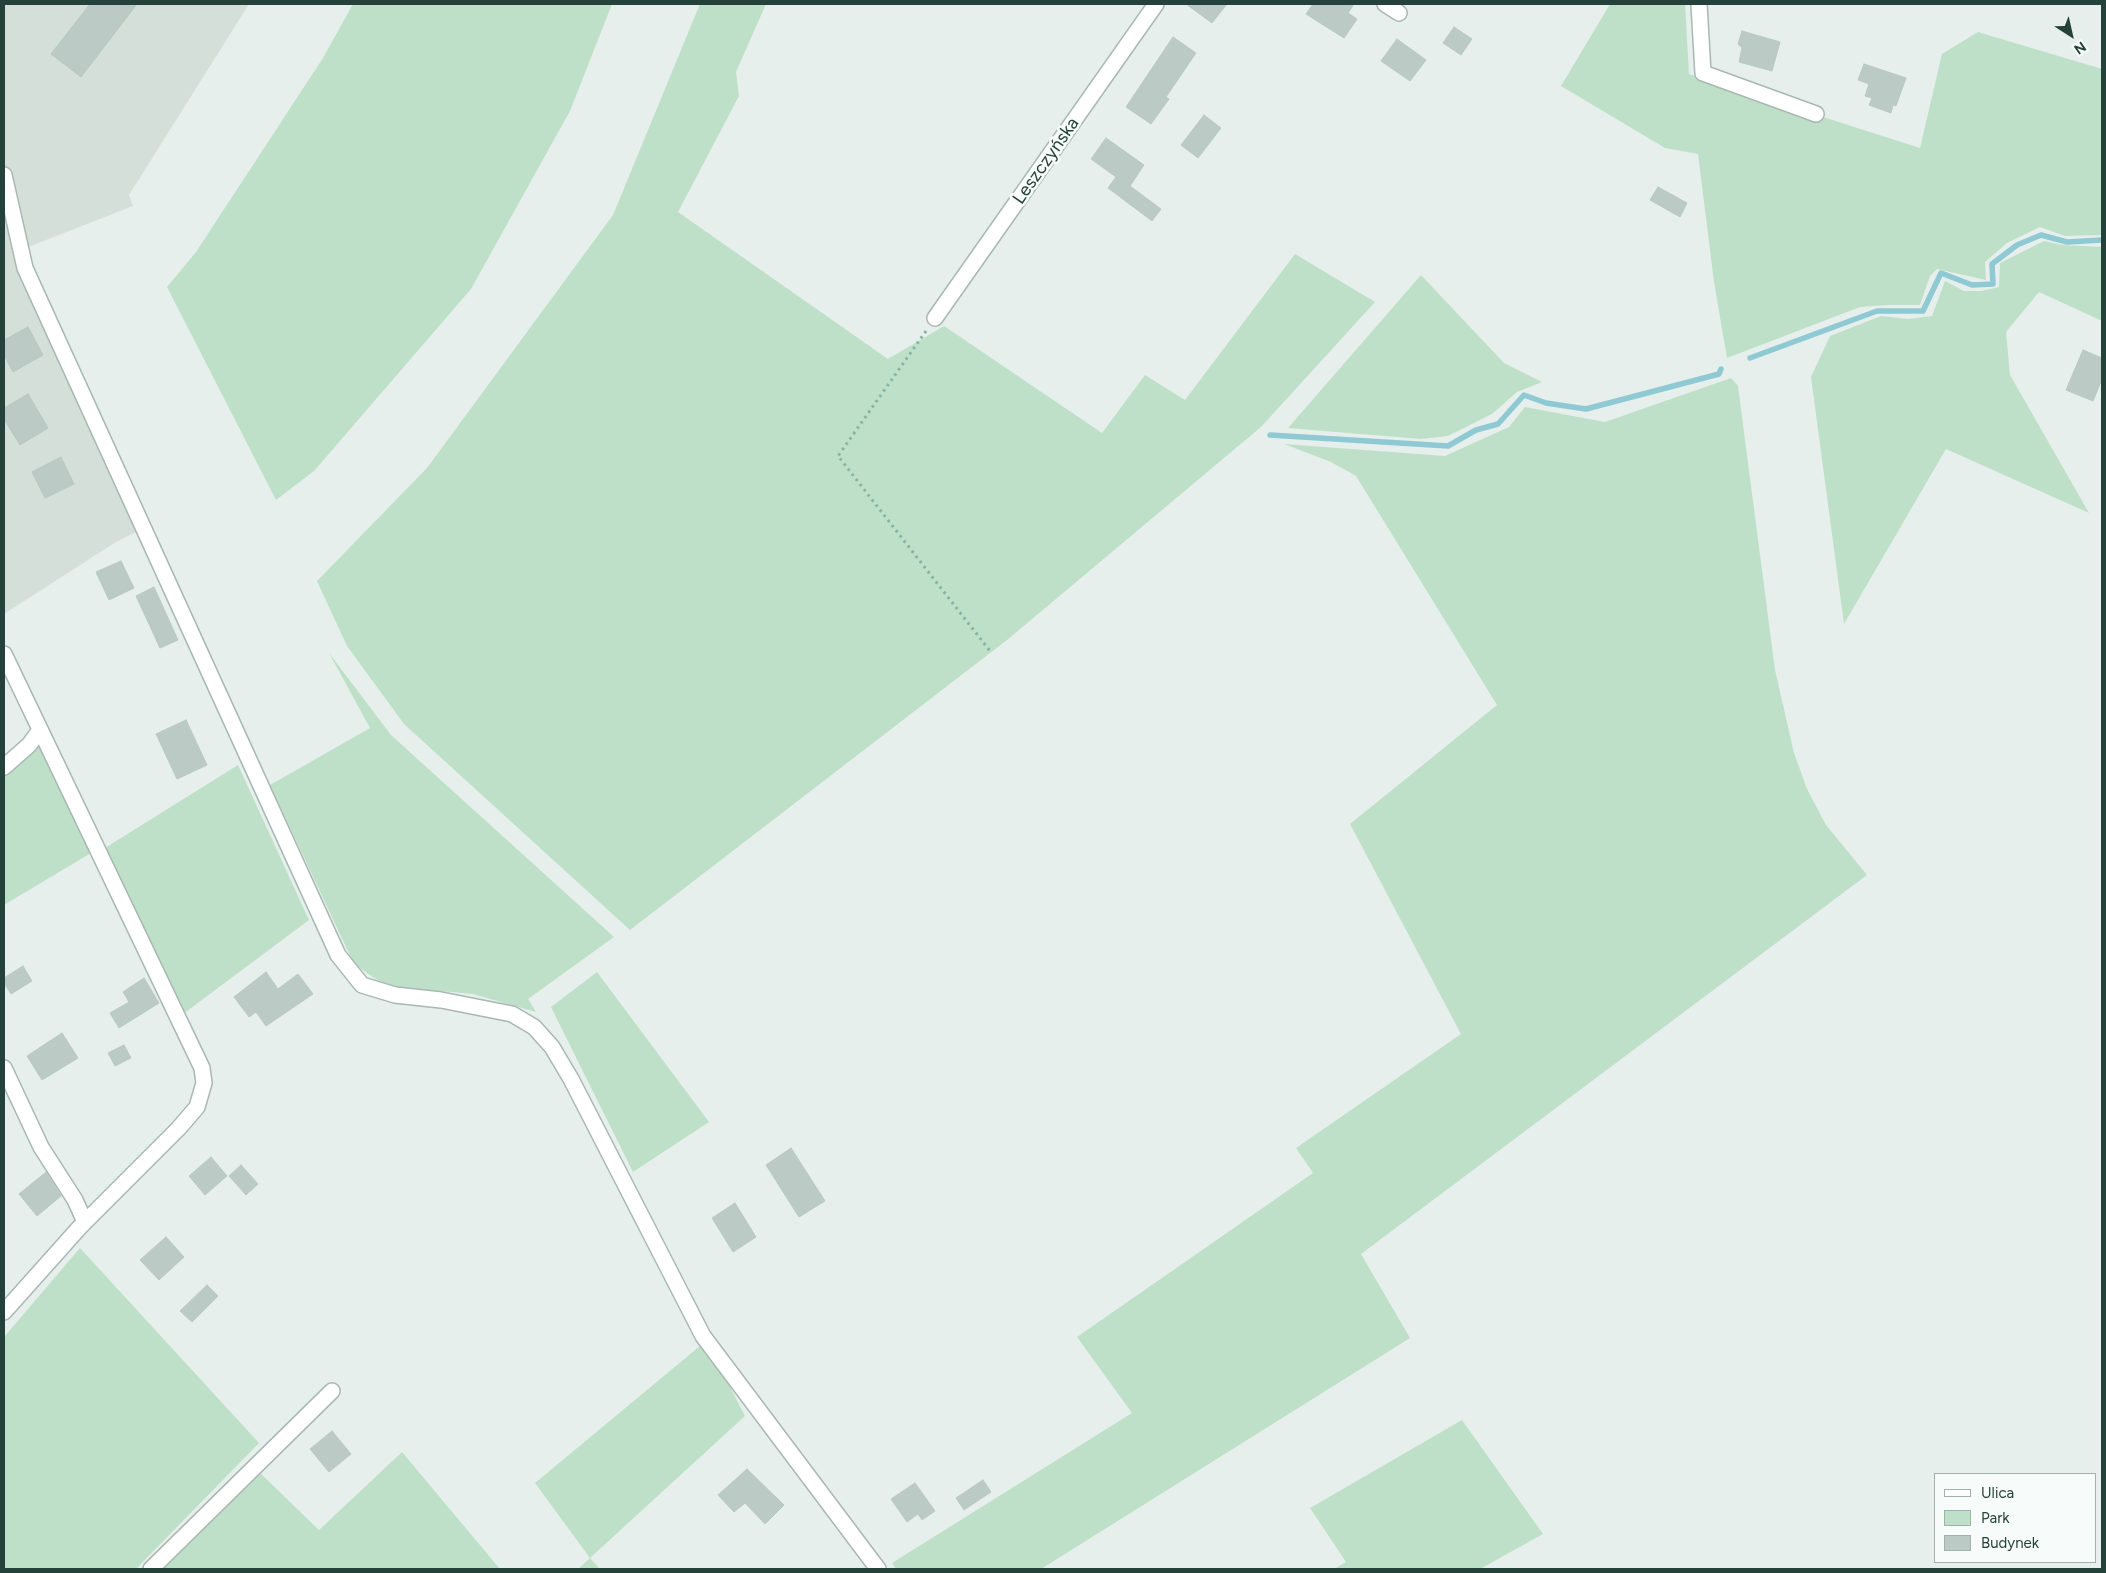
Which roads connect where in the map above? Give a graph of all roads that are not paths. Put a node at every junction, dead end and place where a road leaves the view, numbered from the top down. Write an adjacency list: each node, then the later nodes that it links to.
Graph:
1 (1156, 4): 8 (street, Leszczyńska)
2 (1385, 4): 4 (street)
3 (1699, 4): 5 (street)
4 (1399, 13)
5 (1816, 114)
6 (4, 175): 7 (street)
7 (9, 220): 17 (street)
8 (935, 318)
9 (4, 654): 10 (street)
10 (40, 730): 11 (street); 13 (street)
11 (4, 766)
12 (4, 1068): 13 (street)
13 (86, 1222): 14 (street)
14 (4, 1312)
15 (332, 1391): 16 (street)
16 (151, 1569)
17 (878, 1569)

